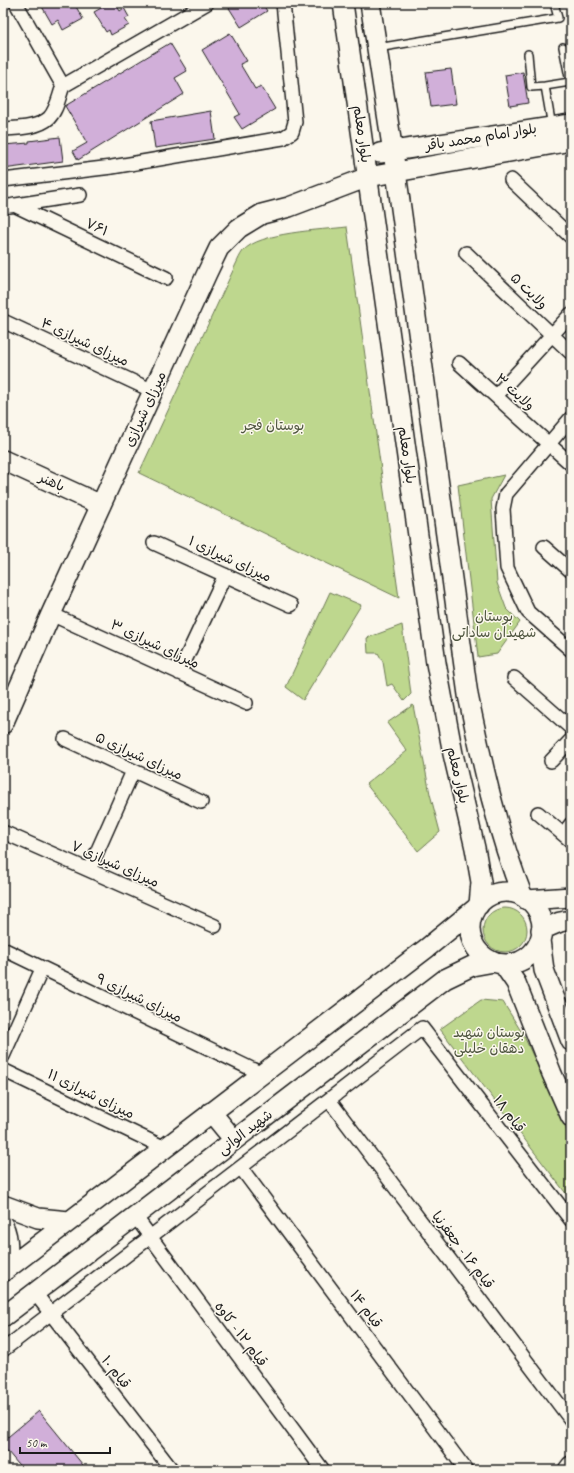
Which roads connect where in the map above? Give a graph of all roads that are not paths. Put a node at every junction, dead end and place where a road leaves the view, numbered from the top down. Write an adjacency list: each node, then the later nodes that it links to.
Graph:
1 (16, 3): 10 (street)
2 (206, 3): 10 (street)
3 (282, 3): 20 (street)
4 (343, 3): 17 (street, بلوار معلم)
5 (370, 3): 8 (street, بلوار معلم)
6 (554, 3): 8 (lane)
7 (564, 47): 11 (lane)
8 (377, 48): 16 (street, بلوار معلم)
9 (528, 54): 11 (lane)
10 (63, 86): 14 (street)
11 (545, 86): 13 (lane)
12 (571, 124): 13 (street, بلوار امام محمد باقر)
13 (552, 127): 16 (street, بلوار امام محمد باقر)
14 (3, 129)
15 (571, 141): 18 (street, بلوار امام محمد باقر)
16 (392, 151): 17 (street, بلوار امام محمد باقر); 18 (street, بلوار معلم)
17 (365, 155): 19 (street, بلوار معلم)
18 (396, 172): 19 (street, بلوار امام محمد باقر); 61 (street, بلوار معلم)
19 (368, 177): 32 (street, میرزای شیرازی); 62 (street, بلوار معلم)
20 (3, 180)
21 (511, 180): 24 (street)
22 (80, 195): 23 (street)
23 (8, 206): 26 (street, ۷۶۱)
24 (571, 237)
25 (466, 253): 29 (street, ولایت ۵)
26 (166, 278)
27 (571, 314): 29 (street)
28 (3, 322): 32 (street, میرزای شیرازی ۴)
29 (552, 335): 30 (street, ولایت ۵); 33 (street)
30 (570, 352)
31 (460, 363): 33 (street, ولایت ۳)
32 (153, 391): 38 (street, میرزای شیرازی)
33 (496, 396): 35 (street, ولایت ۳)
34 (571, 418): 35 (street)
35 (549, 444): 37 (street, ولایت ۳); 45 (street)
36 (3, 460): 38 (street, باهنر)
37 (571, 464)
38 (101, 505): 44 (street, میرزای شیرازی)
39 (154, 542): 42 (street, میرزای شیرازی ۱)
40 (544, 547): 41 (street)
41 (571, 571)
42 (225, 575): 43 (street, میرزای شیرازی ۱); 46 (street)
43 (291, 605)
44 (51, 614): 46 (street, میرزای شیرازی ۳); 49 (street, میرزای شیرازی)
45 (571, 650)
46 (179, 673): 48 (street, میرزای شیرازی ۳)
47 (514, 678): 50 (street)
48 (246, 703)
49 (3, 724)
50 (570, 724)
51 (65, 739): 54 (street, میرزای شیرازی ۵)
52 (571, 740): 53 (street)
53 (551, 761)
54 (133, 770): 55 (street, میرزای شیرازی ۵); 59 (street)
55 (200, 802)
56 (538, 813): 58 (street)
57 (3, 832): 59 (street, میرزای شیرازی ۷)
58 (568, 833)
59 (89, 870): 64 (street, میرزای شیرازی ۷)
60 (571, 898): 61 (street)
61 (525, 899): 62 (street); 65 (street)
62 (477, 906): 67 (street); 72 (street)
63 (571, 920): 65 (street)
64 (215, 926)
65 (540, 935): 67 (street); 69 (street)
66 (3, 949): 68 (street, میرزای شیرازی ۹)
67 (499, 963): 75 (street); 76 (street, شهید الوانی)
68 (42, 969): 70 (street); 72 (street, میرزای شیرازی ۹)
69 (571, 1042)
70 (3, 1056)
71 (3, 1070): 77 (street, میرزای شیرازی ۱۱)
72 (262, 1074): 74 (street)
73 (329, 1100): 78 (street); 81 (street, قیام ۱۸); 90 (street, قیام ۱۶ - جعفرنیا)
74 (211, 1112): 76 (street); 77 (street)
75 (571, 1117)
76 (234, 1140): 80 (street, شهید الوانی)
77 (165, 1148): 82 (street)
78 (240, 1168): 84 (street); 94 (street, قیام ۱۴)
79 (3, 1205): 82 (street)
80 (134, 1216): 84 (street, قیام ۱۲ - کاوه); 86 (street, شهید الوانی)
81 (571, 1220)
82 (70, 1221): 85 (street)
83 (3, 1225): 85 (street)
84 (149, 1238): 87 (street); 93 (street, قیام ۱۲ - کاوه)
85 (4, 1271)
86 (34, 1293): 87 (street, قیام ۱۰); 88 (street, شهید الوانی)
87 (51, 1313): 89 (street); 92 (street, قیام ۱۰)
88 (3, 1317)
89 (3, 1350)
90 (571, 1420)
91 (571, 1466): 95 (street)
92 (172, 1470)
93 (323, 1470)
94 (466, 1470)
95 (568, 1470)

